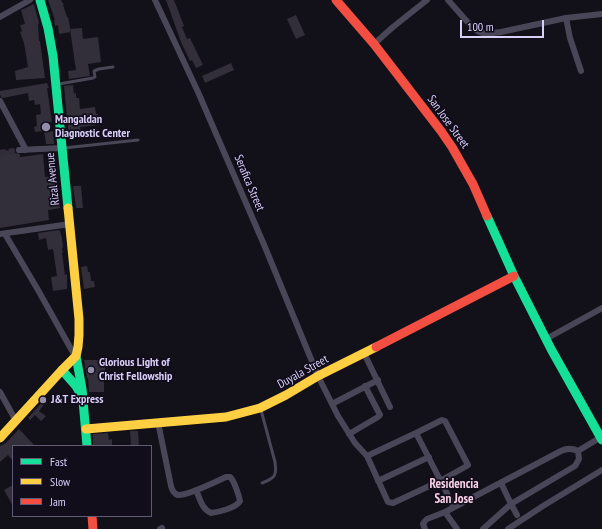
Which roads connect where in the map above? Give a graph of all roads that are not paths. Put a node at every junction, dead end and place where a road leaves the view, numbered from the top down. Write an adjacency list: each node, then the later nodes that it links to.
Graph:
1 (30, 0): 8 (street)
2 (40, 0): 13 (main road, Rizal Avenue)
3 (155, 0): 25 (street, Serafica Street)
4 (336, 0): 10 (main road, San Jose Street)
5 (427, 0): 10 (street)
6 (448, 0): 9 (street)
7 (602, 14): 9 (street)
8 (0, 17)
9 (566, 18): 12 (street)
10 (374, 44): 19 (main road, San Jose Street)
11 (113, 67): 13 (lane)
12 (581, 71)
13 (55, 84): 16 (main road, Rizal Avenue)
14 (0, 101): 16 (street)
15 (138, 140): 16 (lane)
16 (62, 148): 17 (main road, Rizal Avenue)
17 (70, 224): 18 (street); 23 (main road, Rizal Avenue)
18 (3, 234): 23 (street)
19 (514, 276): 21 (main road, San Jose Street); 22 (main road, Duyala Street)
20 (602, 308): 21 (street)
21 (546, 339): 39 (main road, San Jose Street)
22 (364, 352): 25 (main road, Duyala Street); 26 (street)
23 (76, 356): 24 (main road); 29 (main road, Rizal Avenue)
24 (62, 370): 29 (main road); 33 (main road)
25 (318, 376): 30 (street, Serafica Street); 32 (main road, Duyala Street)
26 (378, 380): 27 (street); 31 (street)
27 (365, 386): 30 (street); 37 (street)
28 (0, 392): 33 (street)
29 (83, 399): 35 (main road, Rizal Avenue)
30 (332, 404): 37 (street, Serafica Street)
31 (390, 407)
32 (260, 408): 34 (main road, Duyala Street); 47 (lane)
33 (16, 421): 38 (main road)
34 (158, 422): 35 (main road, Duyala Street); 49 (street)
35 (86, 429): 40 (main road, Rizal Avenue)
36 (416, 433): 42 (street); 43 (street); 46 (street)
37 (349, 434): 42 (street, Serafica Street)
38 (0, 438)
39 (601, 438): 41 (street)
40 (87, 445)
41 (578, 451): 48 (street); 50 (street)
42 (367, 456): 45 (street, Serafica Street)
43 (428, 457): 45 (street); 46 (street)
44 (602, 470): 59 (street)
45 (378, 481): 46 (street, Serafica Street)
46 (440, 481): 51 (street)
47 (262, 483)
48 (501, 483): 50 (street); 51 (street)
49 (196, 490): 49 (street)
50 (511, 504): 53 (street); 58 (street)
51 (454, 507): 52 (street)
52 (445, 512): 56 (street); 57 (street)
53 (517, 515)
54 (92, 517): 55 (main road)
55 (93, 529)
56 (425, 529)
57 (457, 529)
58 (483, 529)
59 (508, 529)

